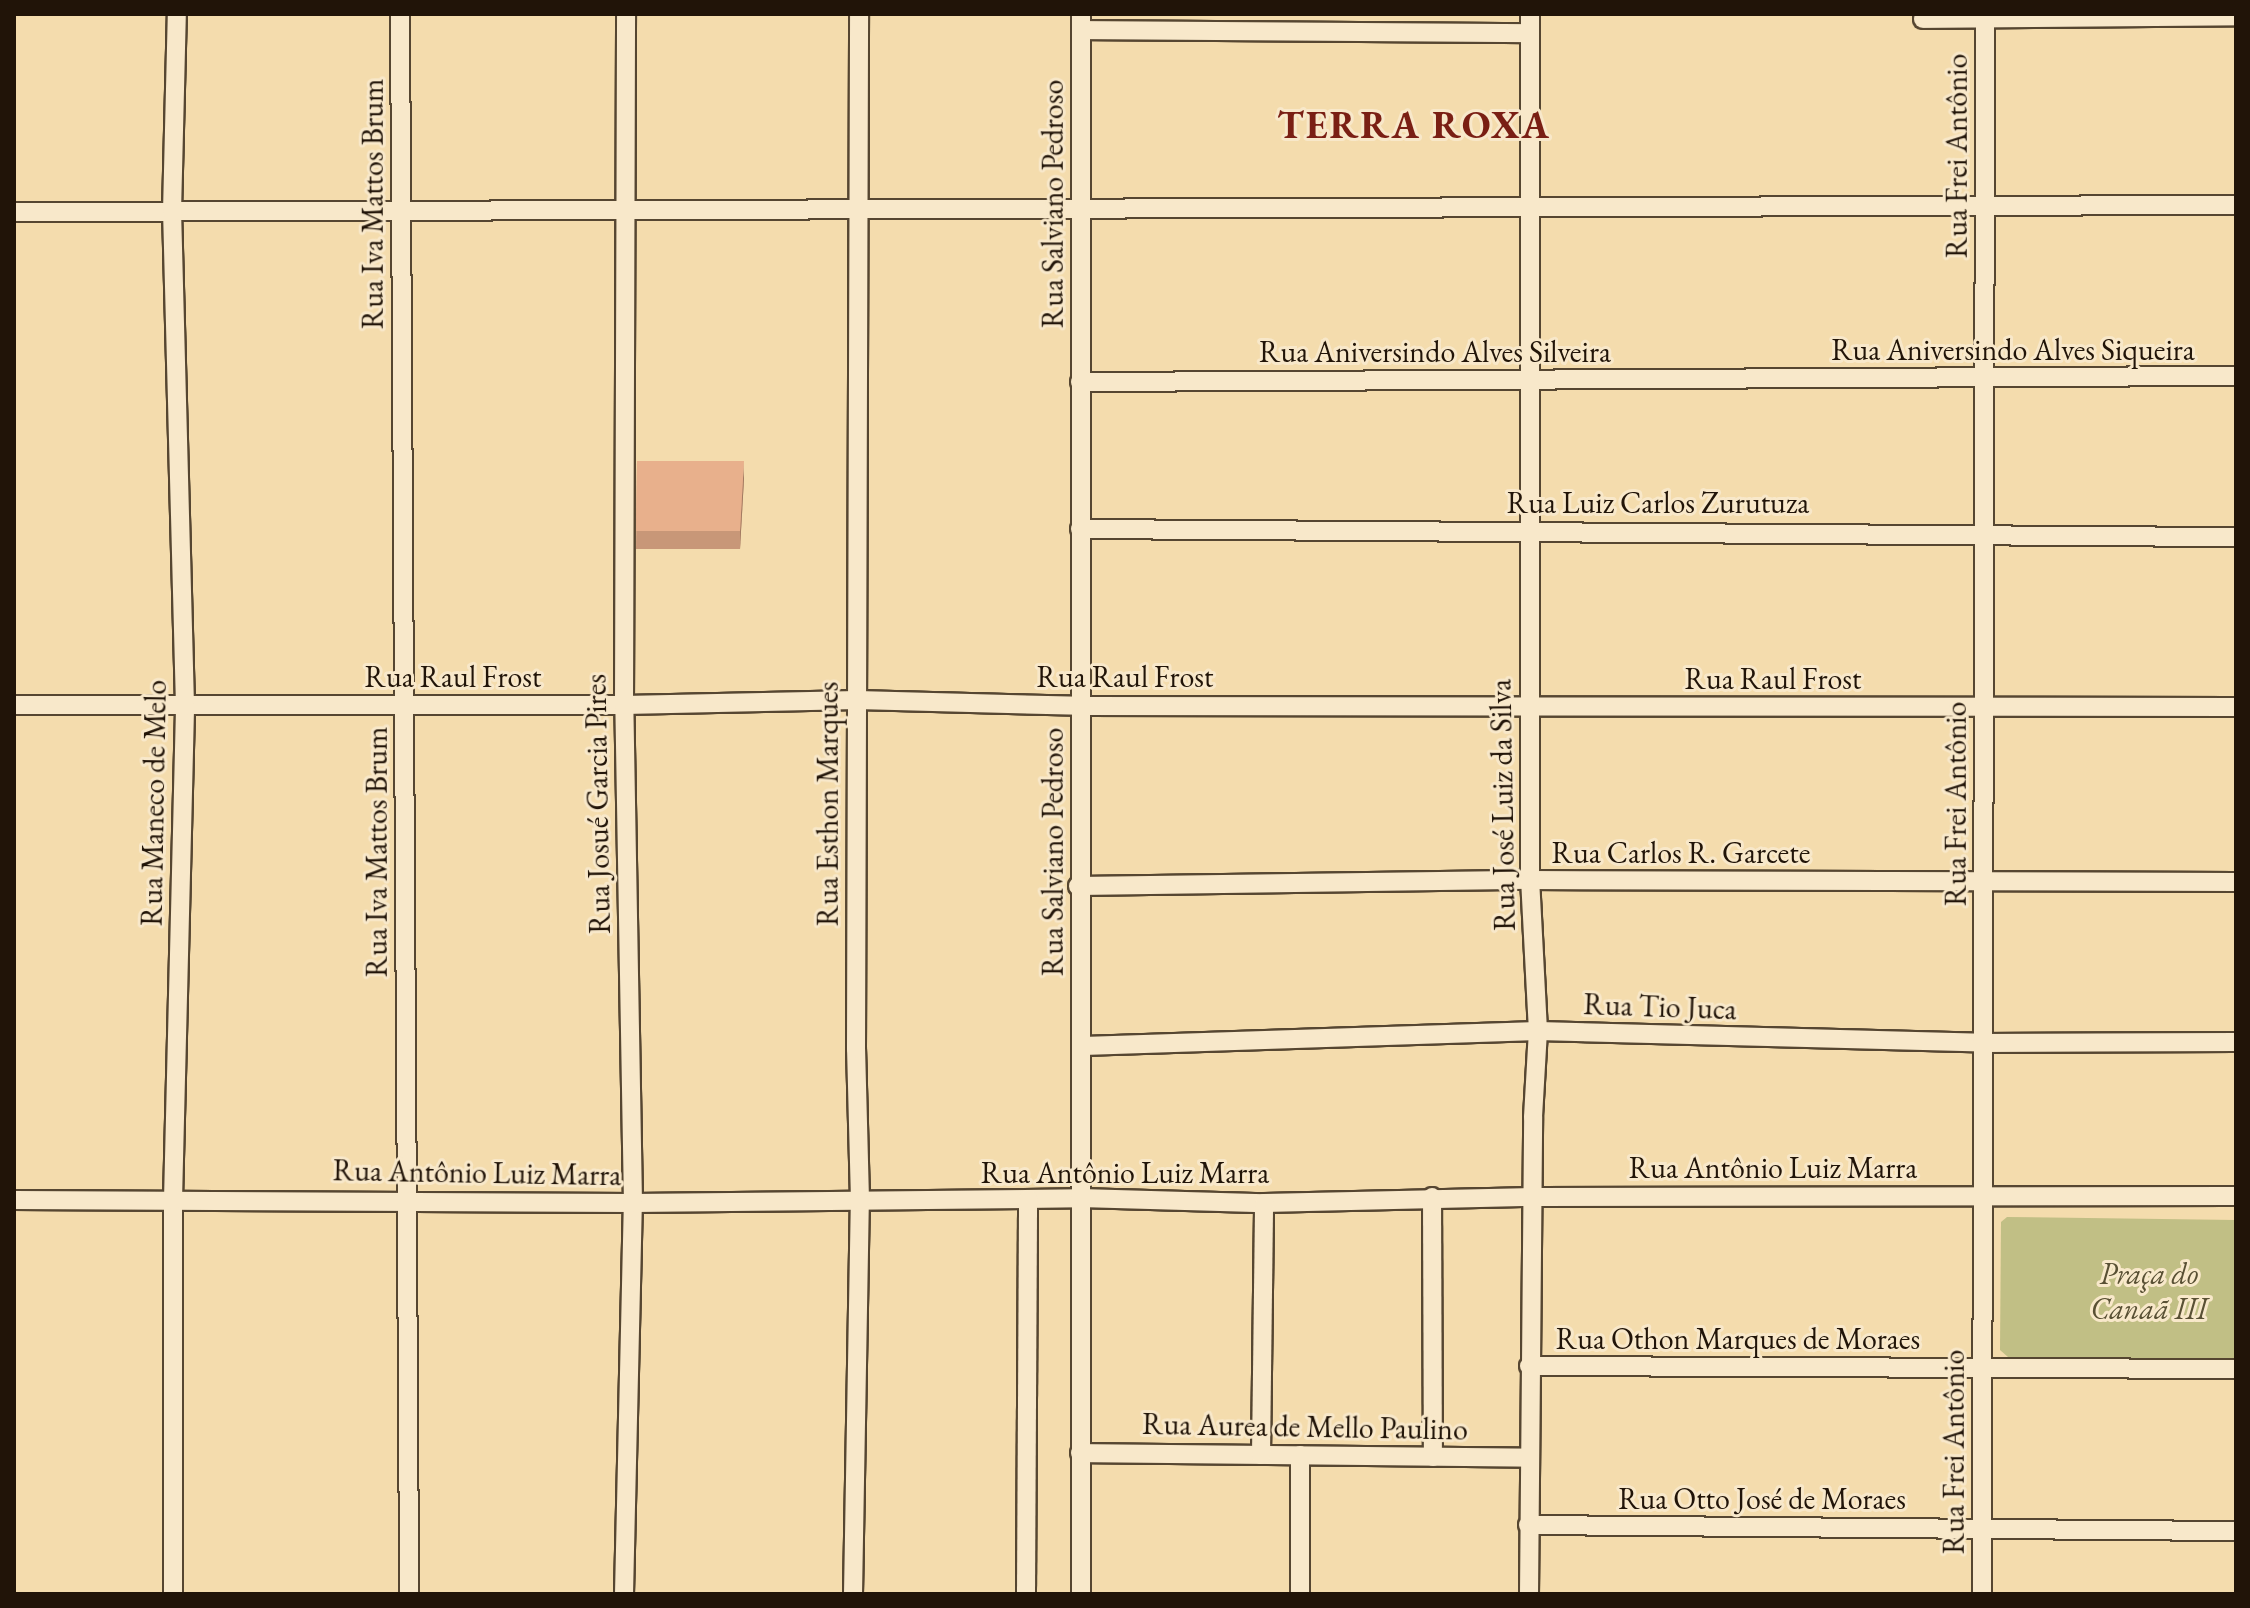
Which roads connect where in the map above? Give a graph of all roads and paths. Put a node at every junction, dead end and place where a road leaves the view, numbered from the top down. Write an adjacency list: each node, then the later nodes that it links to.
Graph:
1 (177, 14): 19 (street, Rua Maneco de Melo)
2 (400, 14): 16 (street, Rua Iva Mattos Brum)
3 (626, 14): 15 (street, Rua Josué Garcia Pires)
4 (859, 14): 17 (street, Rua Esthon Marques)
5 (2157, 15): 6 (street); 7 (street)
6 (2236, 16)
7 (1985, 17): 8 (street); 11 (street, Rua Frei Antônio)
8 (1923, 19)
9 (1081, 22): 10 (street); 14 (street, Rua Salviano Pedroso)
10 (1530, 23): 13 (street, Rua José Luiz da Silva)
11 (1985, 205): 12 (street); 13 (street); 21 (street, Rua Frei Antônio)
12 (2236, 205)
13 (1530, 207): 14 (street); 23 (street, Rua José Luiz da Silva)
14 (1080, 208): 17 (street); 24 (street, Rua Salviano Pedroso)
15 (622, 210): 16 (street); 17 (street); 32 (street, Rua Josué Garcia Pires)
16 (402, 211): 19 (street); 31 (street, Rua Iva Mattos Brum)
17 (860, 211): 29 (street, Rua Esthon Marques)
18 (14, 212): 19 (street)
19 (172, 212): 33 (street, Rua Maneco de Melo)
20 (2236, 376): 21 (street, Rua Aniversindo Alves Siqueira)
21 (1985, 378): 22 (street, Rua Aniversindo Alves Siqueira); 27 (street, Rua Frei Antônio)
22 (1790, 379): 23 (street, Rua Aniversindo Alves Silveira)
23 (1530, 380): 24 (street, Rua Aniversindo Alves Silveira); 26 (street, Rua José Luiz da Silva)
24 (1080, 382): 25 (street, Rua Salviano Pedroso)
25 (1080, 529): 26 (street, Rua Luiz Carlos Zurutuza); 34 (street, Rua Salviano Pedroso)
26 (1529, 530): 27 (street, Rua Luiz Carlos Zurutuza); 35 (street, Rua José Luiz da Silva)
27 (1984, 532): 28 (street, Rua Luiz Carlos Zurutuza); 36 (street, Rua Frei Antônio)
28 (2236, 537)
29 (857, 700): 32 (street, Rua Raul Frost); 34 (street, Rua Raul Frost); 55 (street, Rua Esthon Marques)
30 (14, 705): 33 (street, Rua Raul Frost)
31 (404, 705): 32 (street, Rua Raul Frost); 33 (street, Rua Raul Frost); 51 (street, Rua Iva Mattos Brum)
32 (624, 705): 56 (street, Rua Josué Garcia Pires)
33 (185, 706): 54 (street, Rua Maneco de Melo)
34 (1080, 706): 35 (street, Rua Raul Frost); 41 (street, Rua Salviano Pedroso)
35 (1529, 707): 36 (street, Rua Raul Frost); 38 (street, Rua José Luiz da Silva)
36 (1984, 707): 37 (street, Rua Raul Frost); 39 (street, Rua Frei Antônio)
37 (2236, 707)
38 (1530, 880): 39 (street, Rua Carlos R. Garcete); 41 (street, Rua Carlos R. Garcete); 42 (street, Rua José Luiz da Silva)
39 (1985, 882): 40 (street, Rua Carlos R. Garcete); 44 (street, Rua Frei Antônio)
40 (2236, 882)
41 (1078, 886): 45 (street, Rua Salviano Pedroso)
42 (1538, 1031): 44 (street, Rua Tio Juca); 45 (street, Rua Tio Juca); 49 (street, Rua José Luiz da Silva)
43 (2236, 1042): 44 (street, Rua Tio Juca)
44 (1982, 1043): 46 (street, Rua Frei Antônio)
45 (1083, 1046): 50 (street, Rua Salviano Pedroso)
46 (1983, 1196): 47 (street, Rua Antônio Luiz Marra); 49 (street, Rua Antônio Luiz Marra); 59 (street, Rua Frei Antônio)
47 (2236, 1196)
48 (1432, 1197): 49 (street, Rua Antônio Luiz Marra); 57 (street, Rua Antônio Luiz Marra); 64 (street)
49 (1534, 1197): 58 (street, Rua José Luiz da Silva)
50 (1080, 1198): 52 (street, Rua Antônio Luiz Marra); 57 (street, Rua Antônio Luiz Marra); 61 (street, Rua Salviano Pedroso)
51 (407, 1199): 54 (street, Rua Antônio Luiz Marra); 56 (street, Rua Antônio Luiz Marra); 70 (street, Rua Iva Mattos Brum)
52 (1028, 1199): 55 (street, Rua Antônio Luiz Marra); 73 (street)
53 (14, 1200): 54 (street, Rua Antônio Luiz Marra)
54 (173, 1200): 69 (street, Rua Maneco de Melo)
55 (860, 1200): 56 (street, Rua Antônio Luiz Marra); 72 (street, Rua Esthon Marques)
56 (633, 1203): 71 (street, Rua Josué Garcia Pires)
57 (1264, 1203): 62 (street)
58 (1529, 1366): 59 (street, Rua Othon Marques de Moraes); 65 (street, Rua José Luiz da Silva)
59 (1983, 1367): 60 (street, Rua Othon Marques de Moraes); 67 (street, Rua Frei Antônio)
60 (2236, 1369)
61 (1080, 1453): 62 (street, Rua Aurea de Mello Paulino); 74 (street, Rua Salviano Pedroso)
62 (1261, 1455): 63 (street, Rua Aurea de Mello Paulino)
63 (1300, 1455): 64 (street, Rua Aurea de Mello Paulino); 75 (street)
64 (1433, 1457): 65 (street, Rua Aurea de Mello Paulino)
65 (1529, 1458): 66 (street, Rua José Luiz da Silva)
66 (1528, 1525): 67 (street, Rua Otto José de Moraes); 76 (street, Rua José Luiz da Silva)
67 (1982, 1528): 68 (street, Rua Otto José de Moraes); 77 (street, Rua Frei Antônio)
68 (2236, 1531)
69 (173, 1594)
70 (409, 1594)
71 (624, 1594)
72 (853, 1594)
73 (1026, 1594)
74 (1081, 1594)
75 (1300, 1594)
76 (1529, 1594)
77 (1982, 1594)

